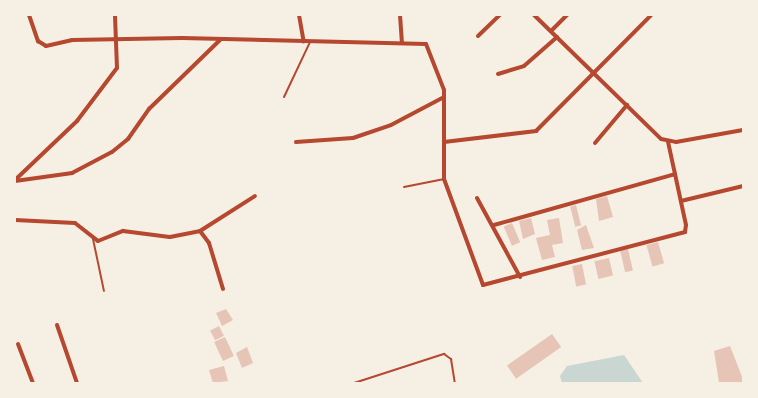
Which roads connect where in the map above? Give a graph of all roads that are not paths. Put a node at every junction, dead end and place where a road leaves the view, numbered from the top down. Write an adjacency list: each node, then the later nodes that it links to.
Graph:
1 (29, 15): 13 (street)
2 (115, 15): 13 (street)
3 (299, 15): 14 (street)
4 (400, 15): 16 (street)
5 (500, 15): 10 (street)
6 (534, 15): 9 (street)
7 (567, 15): 9 (street)
8 (651, 15): 17 (street)
9 (551, 31): 11 (street)
10 (478, 36)
11 (557, 37): 17 (street); 18 (street)
12 (220, 40): 13 (street); 14 (street); 29 (street)
13 (118, 41): 29 (street)
14 (304, 42): 15 (street)
15 (310, 42): 16 (street); 19 (lane)
16 (402, 43): 20 (street)
17 (594, 73): 21 (street); 24 (street)
18 (498, 74)
19 (284, 97)
20 (444, 97): 23 (street); 24 (street)
21 (627, 105): 25 (street); 26 (street)
22 (743, 130): 25 (street)
23 (296, 142)
24 (444, 142): 28 (street)
25 (668, 142): 27 (street)
26 (594, 143)
27 (675, 174): 34 (street); 36 (street)
28 (444, 179): 31 (lane); 39 (street)
29 (15, 180)
30 (743, 186): 34 (street)
31 (404, 187)
32 (256, 196): 37 (street)
33 (477, 198): 36 (street)
34 (681, 202): 39 (street)
35 (15, 220): 38 (street)
36 (494, 225): 39 (street)
37 (200, 231): 38 (street); 40 (street)
38 (93, 239): 41 (lane)
39 (520, 277)
40 (223, 290)
41 (104, 291)
42 (57, 325): 45 (street)
43 (18, 344): 44 (street)
44 (33, 383)
45 (77, 383)
46 (354, 383): 47 (lane)
47 (455, 383)

